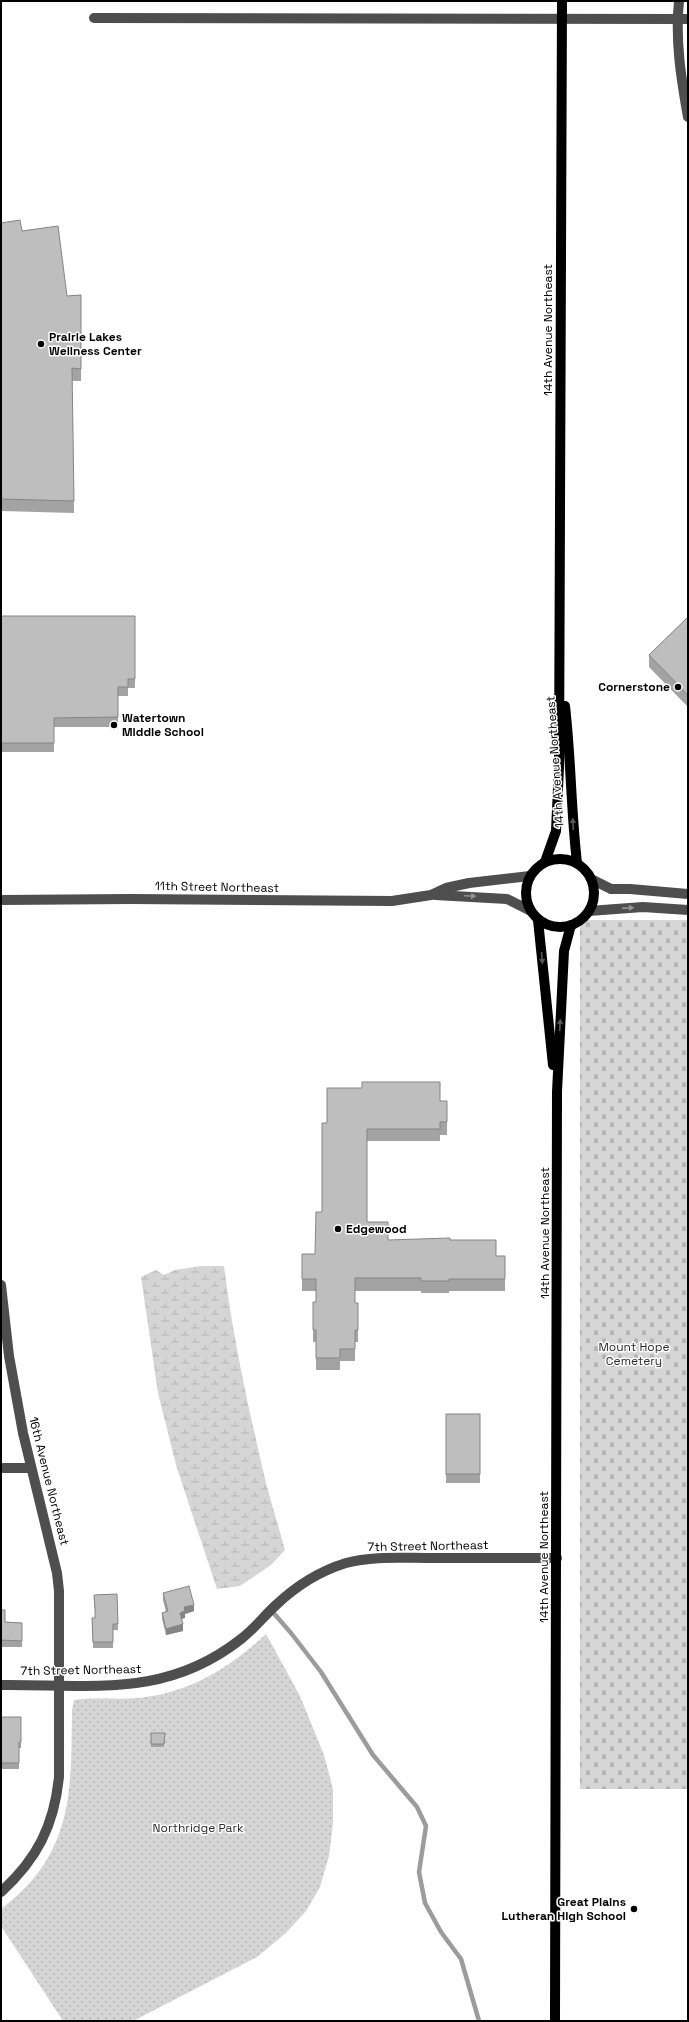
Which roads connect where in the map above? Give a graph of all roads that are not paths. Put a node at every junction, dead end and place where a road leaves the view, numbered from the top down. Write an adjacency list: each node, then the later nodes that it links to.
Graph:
1 (562, 1): 4 (main road, 14th Avenue Northeast)
2 (679, 1): 5 (street)
3 (94, 18): 4 (street)
4 (562, 18): 5 (street); 7 (main road, 14th Avenue Northeast)
5 (683, 18): 6 (street)
6 (688, 117)
7 (559, 658): 8 (main road, 14th Avenue Northeast); 9 (main road, 14th Avenue Northeast, one-way to 7)
8 (545, 862): 9 (main road); 10 (main road)
9 (577, 863): 11 (main road)
10 (530, 876): 13 (street, 11th Street Northeast); 16 (main road)
11 (591, 879): 12 (street); 17 (main road)
12 (688, 894)
13 (432, 895): 14 (street, 11th Street Northeast); 16 (street, 11th Street Northeast, one-way to 16)
14 (1, 900)
15 (688, 910): 17 (street, one-way to 15)
16 (531, 911): 18 (main road)
17 (589, 911): 19 (main road)
18 (538, 920): 19 (main road); 20 (main road, 14th Avenue Northeast, one-way to 20)
19 (571, 925): 20 (main road, 14th Avenue Northeast, one-way to 19)
20 (557, 1092): 24 (main road, 14th Avenue Northeast)
21 (1, 1285): 23 (street, 16th Avenue Northeast)
22 (1, 1468): 23 (street)
23 (30, 1468): 25 (street, 16th Avenue Northeast)
24 (557, 1558): 25 (street, 7th Street Northeast); 28 (main road, 14th Avenue Northeast)
25 (59, 1684): 26 (street, 7th Street Northeast); 27 (street, 16th Avenue Northeast)
26 (1, 1685)
27 (1, 1892)
28 (555, 2021)

